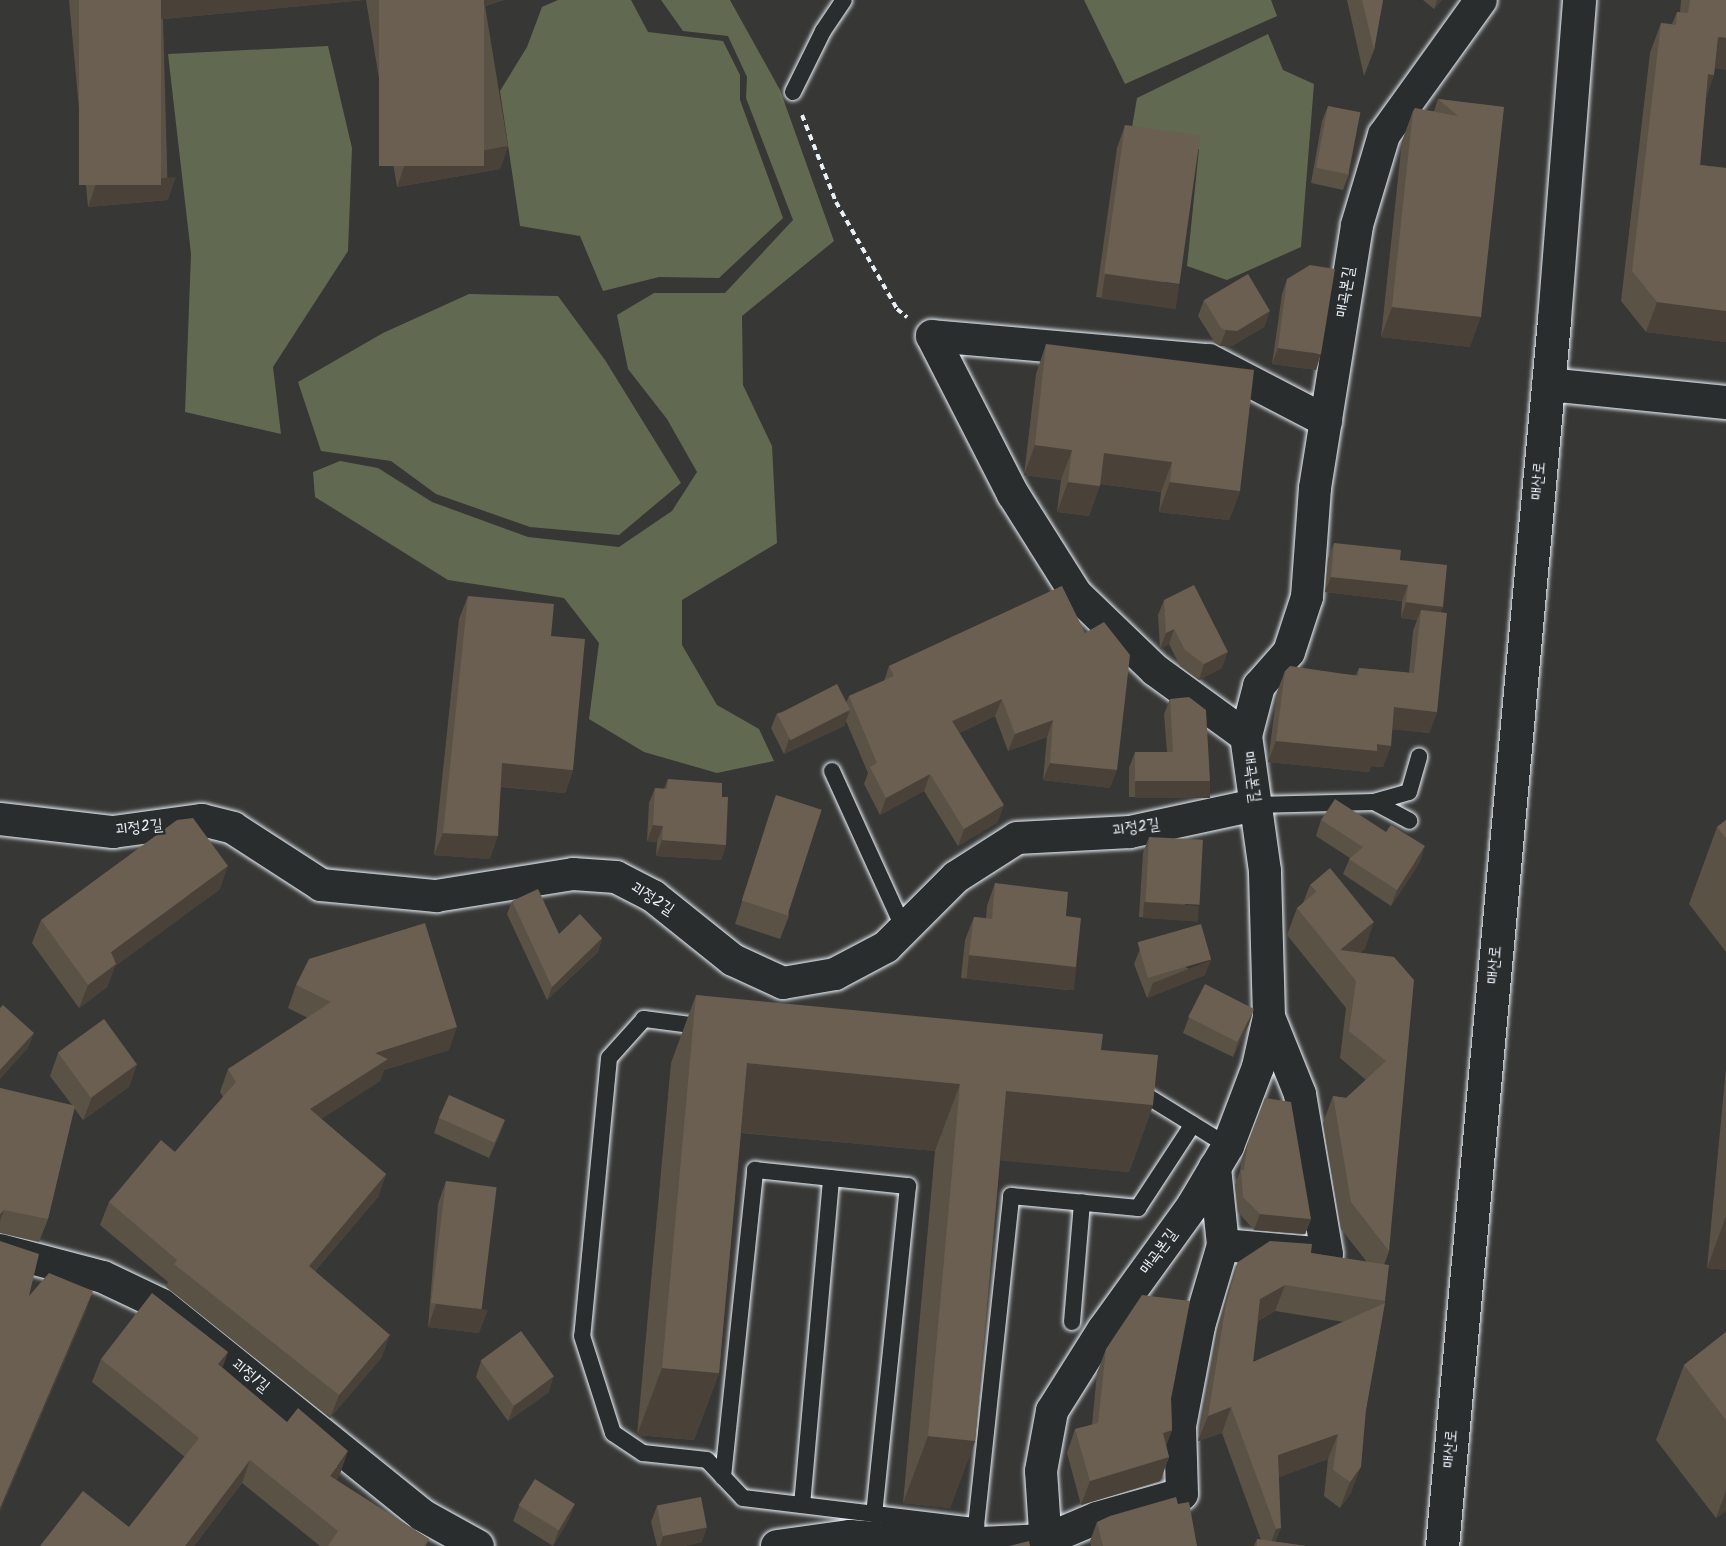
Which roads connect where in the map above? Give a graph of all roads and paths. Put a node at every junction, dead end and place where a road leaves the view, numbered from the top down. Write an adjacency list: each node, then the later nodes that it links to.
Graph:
1 (844, 0): 4 (lane)
2 (1481, 0): 8 (street, 매곡본길)
3 (1579, 0): 6 (street, 매산로)
4 (793, 92): 5 (path)
5 (932, 336): 8 (street); 9 (street)
6 (1548, 384): 7 (street); 33 (street, 매산로)
7 (1726, 402)
8 (1326, 421): 9 (street, 매곡본길)
9 (1246, 736): 13 (street, 매곡본길)
10 (1419, 756): 12 (lane)
11 (832, 771): 16 (lane)
12 (1374, 802): 13 (lane); 15 (lane)
13 (1255, 805): 16 (street, 괴정2길); 17 (street, 매곡본길)
14 (0, 819): 16 (street, 괴정2길)
15 (1409, 821)
16 (904, 929)
17 (1269, 1017): 21 (street, 매곡본길); 24 (street)
18 (726, 1030): 27 (lane)
19 (1113, 1081): 20 (lane)
20 (1192, 1124): 21 (lane); 23 (lane)
21 (1222, 1157): 24 (street); 30 (street, 매곡본길)
22 (831, 1178): 27 (lane); 28 (lane); 29 (lane)
23 (1082, 1202): 26 (lane); 29 (lane)
24 (1223, 1245): 30 (street)
25 (0, 1250): 31 (street, 괴정1길)
26 (1072, 1322)
27 (723, 1477): 28 (lane)
28 (802, 1506): 29 (lane)
29 (874, 1514)
30 (1046, 1543): 32 (street)
31 (478, 1546)
32 (777, 1546)
33 (1442, 1546)

